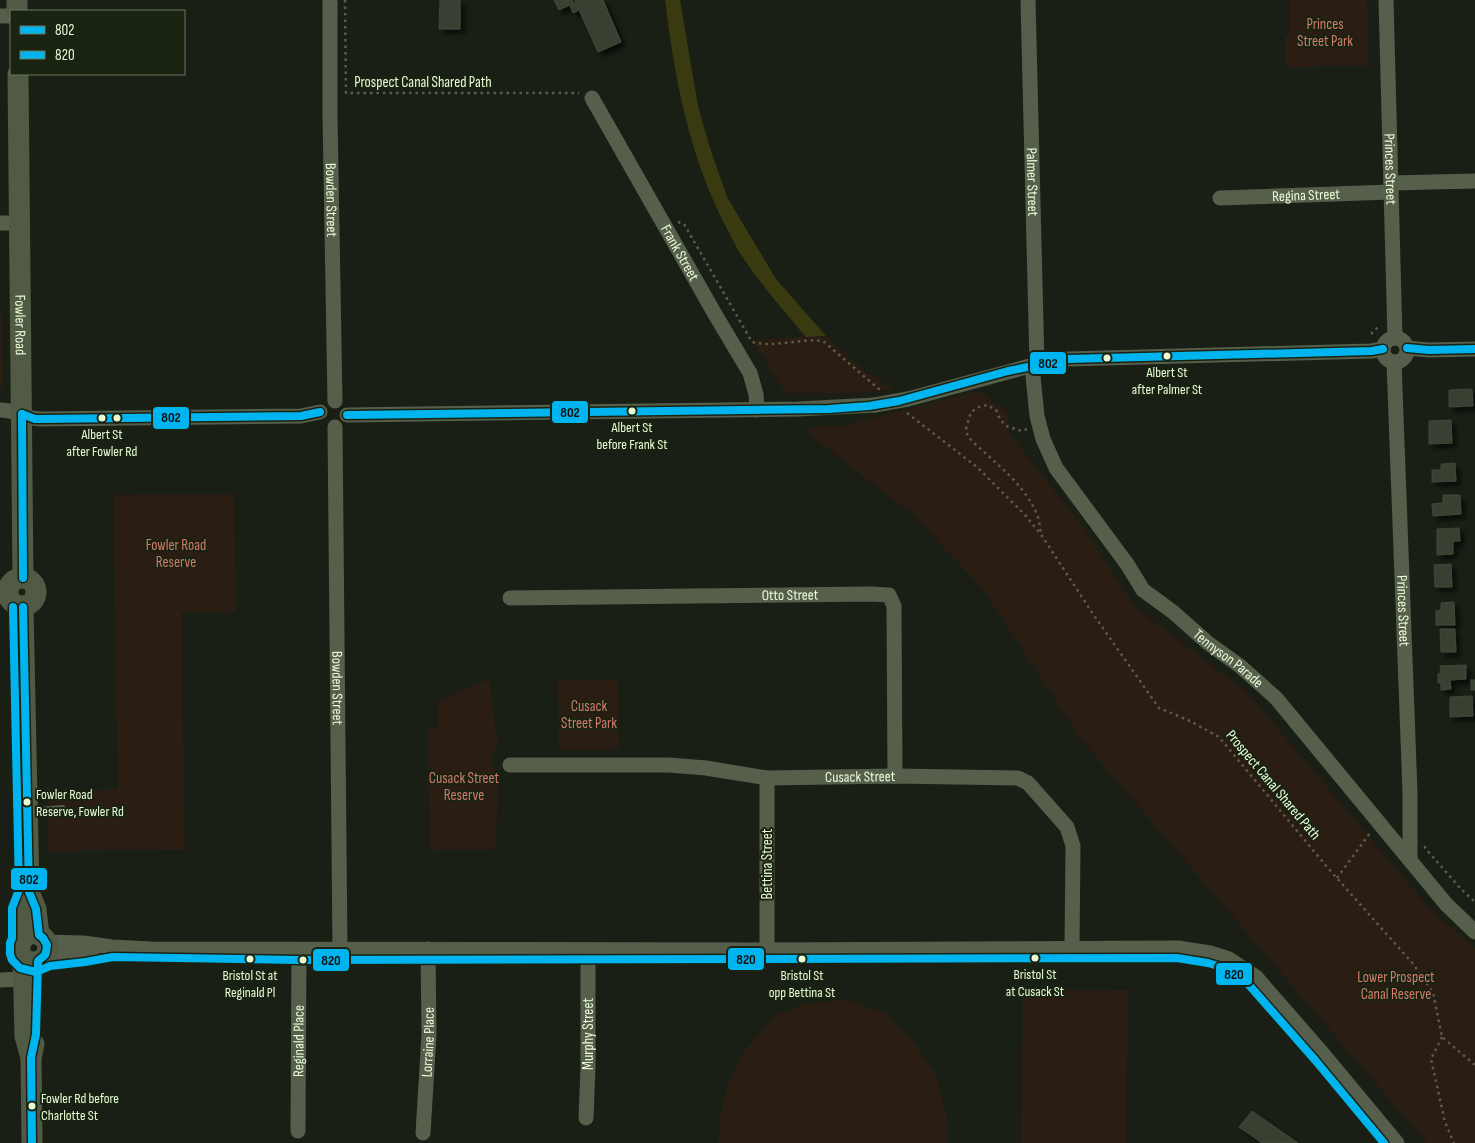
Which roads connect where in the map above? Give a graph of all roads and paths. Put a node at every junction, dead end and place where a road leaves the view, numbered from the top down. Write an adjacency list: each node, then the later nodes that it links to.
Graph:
1 (330, 0): 19 (street, Bowden Street)
2 (345, 0): 6 (path, Prospect Canal Shared Path)
3 (1028, 0): 17 (street, Palmer Street)
4 (1386, 0): 8 (street, Princes Street)
5 (18, 75): 11 (main road, Fowler Road)
6 (592, 98): 10 (street, Frank Street)
7 (1475, 181): 8 (street, Regina Street)
8 (1391, 188): 9 (street, Regina Street); 12 (street, Princes Street)
9 (1220, 198)
10 (660, 218): 18 (path); 22 (street, Frank Street)
11 (10, 223): 24 (main road, Fowler Road)
12 (1395, 338): 13 (street); 15 (street)
13 (1407, 348): 14 (street); 16 (street)
14 (1475, 348)
15 (1383, 349): 16 (street); 17 (street)
16 (1394, 362): 38 (street, Princes Street)
17 (1036, 364): 20 (street); 26 (street, Tennyson Parade)
18 (879, 390)
19 (335, 400): 23 (street); 25 (street)
20 (907, 406): 22 (street, bridge); 28 (path, Prospect Canal Shared Path)
21 (0, 410): 24 (street)
22 (757, 410): 25 (street)
23 (320, 412): 24 (street); 27 (street)
24 (22, 414): 29 (main road, Fowler Road)
25 (346, 415): 27 (street)
26 (1039, 426): 28 (path); 36 (street, Tennyson Parade)
27 (335, 427): 45 (street, Bowden Street)
28 (1042, 536): 39 (path, Prospect Canal Shared Path)
29 (10, 588): 35 (main road)
30 (510, 598): 32 (street, Otto Street)
31 (510, 765): 33 (street, Cusack Street)
32 (896, 776): 33 (street, Cusack Street); 43 (street, Cusack Street)
33 (767, 778): 48 (street, Bettina Street)
34 (62, 809): 35 (lane)
35 (28, 812): 42 (main road)
36 (1378, 821): 38 (street, Tennyson Parade); 39 (path)
37 (1424, 839): 40 (path)
38 (1410, 859): 41 (street, Tennyson Parade)
39 (1337, 878): 51 (path, Prospect Canal Shared Path)
40 (1475, 902)
41 (1475, 932)
42 (36, 948): 44 (street); 49 (main road); 52 (main road)
43 (1072, 948): 48 (street); 58 (street)
44 (299, 950): 45 (street); 55 (street, Reginald Place)
45 (340, 950): 46 (street)
46 (428, 950): 47 (street); 56 (street, Lorraine Place)
47 (588, 950): 48 (street); 54 (street, Murphy Street)
48 (767, 950)
49 (23, 979): 50 (street); 52 (main road)
50 (0, 980)
51 (1442, 1037): 53 (path); 59 (path)
52 (32, 1058): 57 (main road)
53 (1475, 1065)
54 (586, 1118)
55 (298, 1131)
56 (423, 1133)
57 (32, 1143)
58 (1397, 1143)
59 (1454, 1143)

